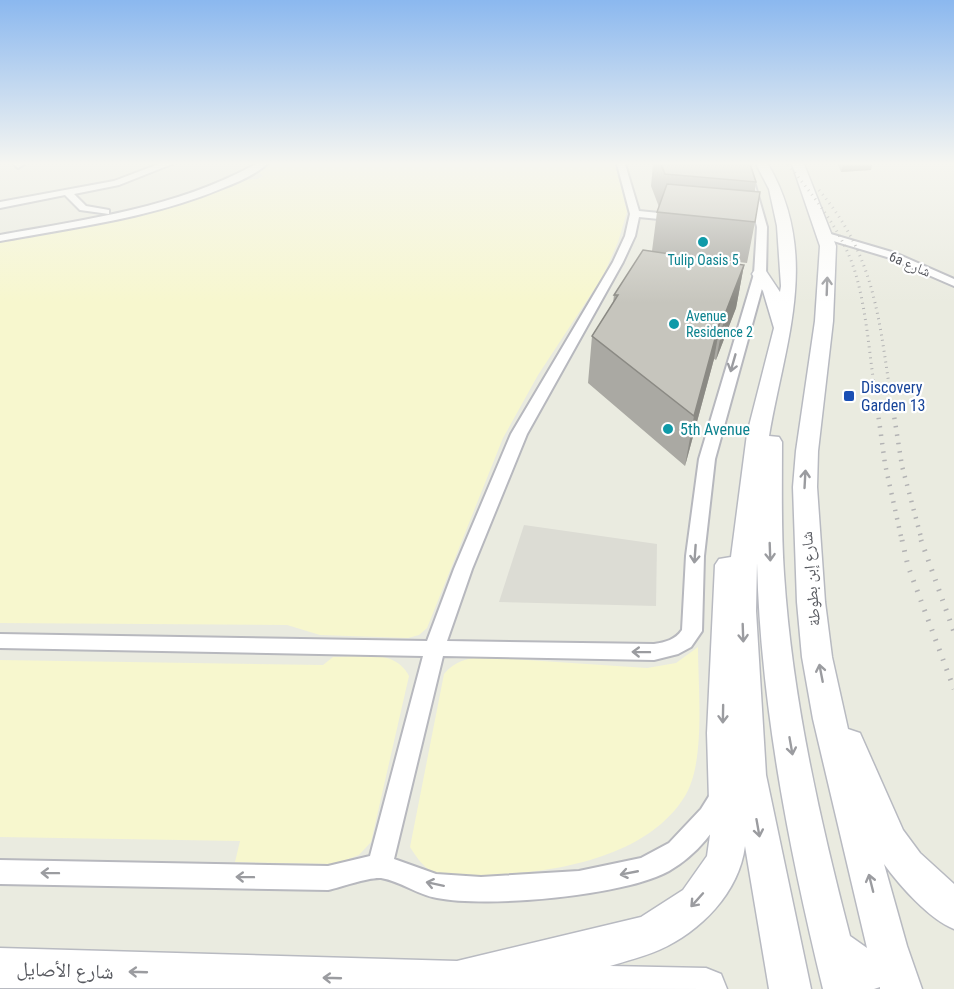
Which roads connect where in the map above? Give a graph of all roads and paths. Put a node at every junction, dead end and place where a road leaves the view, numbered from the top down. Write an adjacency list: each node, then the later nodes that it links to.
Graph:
1 (82, 210): 12 (street)
2 (95, 210): 10 (street)
3 (114, 210): 10 (street)
4 (135, 210): 15 (street)
5 (633, 210): 11 (street)
6 (753, 210): 17 (street)
7 (781, 210): 19 (main road)
8 (795, 210): 16 (main road)
9 (809, 210): 16 (main road, شارع إبن بطوطة)
10 (106, 212): 12 (street)
11 (635, 217): 13 (street); 22 (street)
12 (68, 219): 14 (street)
13 (691, 219)
14 (0, 232)
15 (0, 238)
16 (815, 238): 18 (street, 6a شارع); 23 (main road, شارع إبن بطوطة, one-way to 16)
17 (760, 274): 19 (main road); 22 (street, one-way to 22)
18 (954, 283)
19 (782, 333): 20 (main road)
20 (767, 389): 24 (main road, one-way to 24); 28 (main road, one-way to 28); 33 (main road, one-way to 33)
21 (0, 641): 22 (street)
22 (435, 647): 25 (street)
23 (829, 719): 27 (main road); 29 (main road, شارع إبن بطوطة, one-way to 23)
24 (724, 778): 25 (street, one-way to 25); 31 (main road, one-way to 31)
25 (380, 866): 26 (street, one-way to 26)
26 (0, 872)
27 (954, 910)
28 (831, 942): 29 (main road); 34 (main road)
29 (887, 946): 35 (main road, شارع إبن بطوطة)
30 (0, 968): 31 (main road, شارع الأصايل, one-way to 30)
31 (458, 981): 32 (main road, شارع الأصايل)
32 (706, 989)
33 (790, 989)
34 (843, 989)
35 (901, 989)

